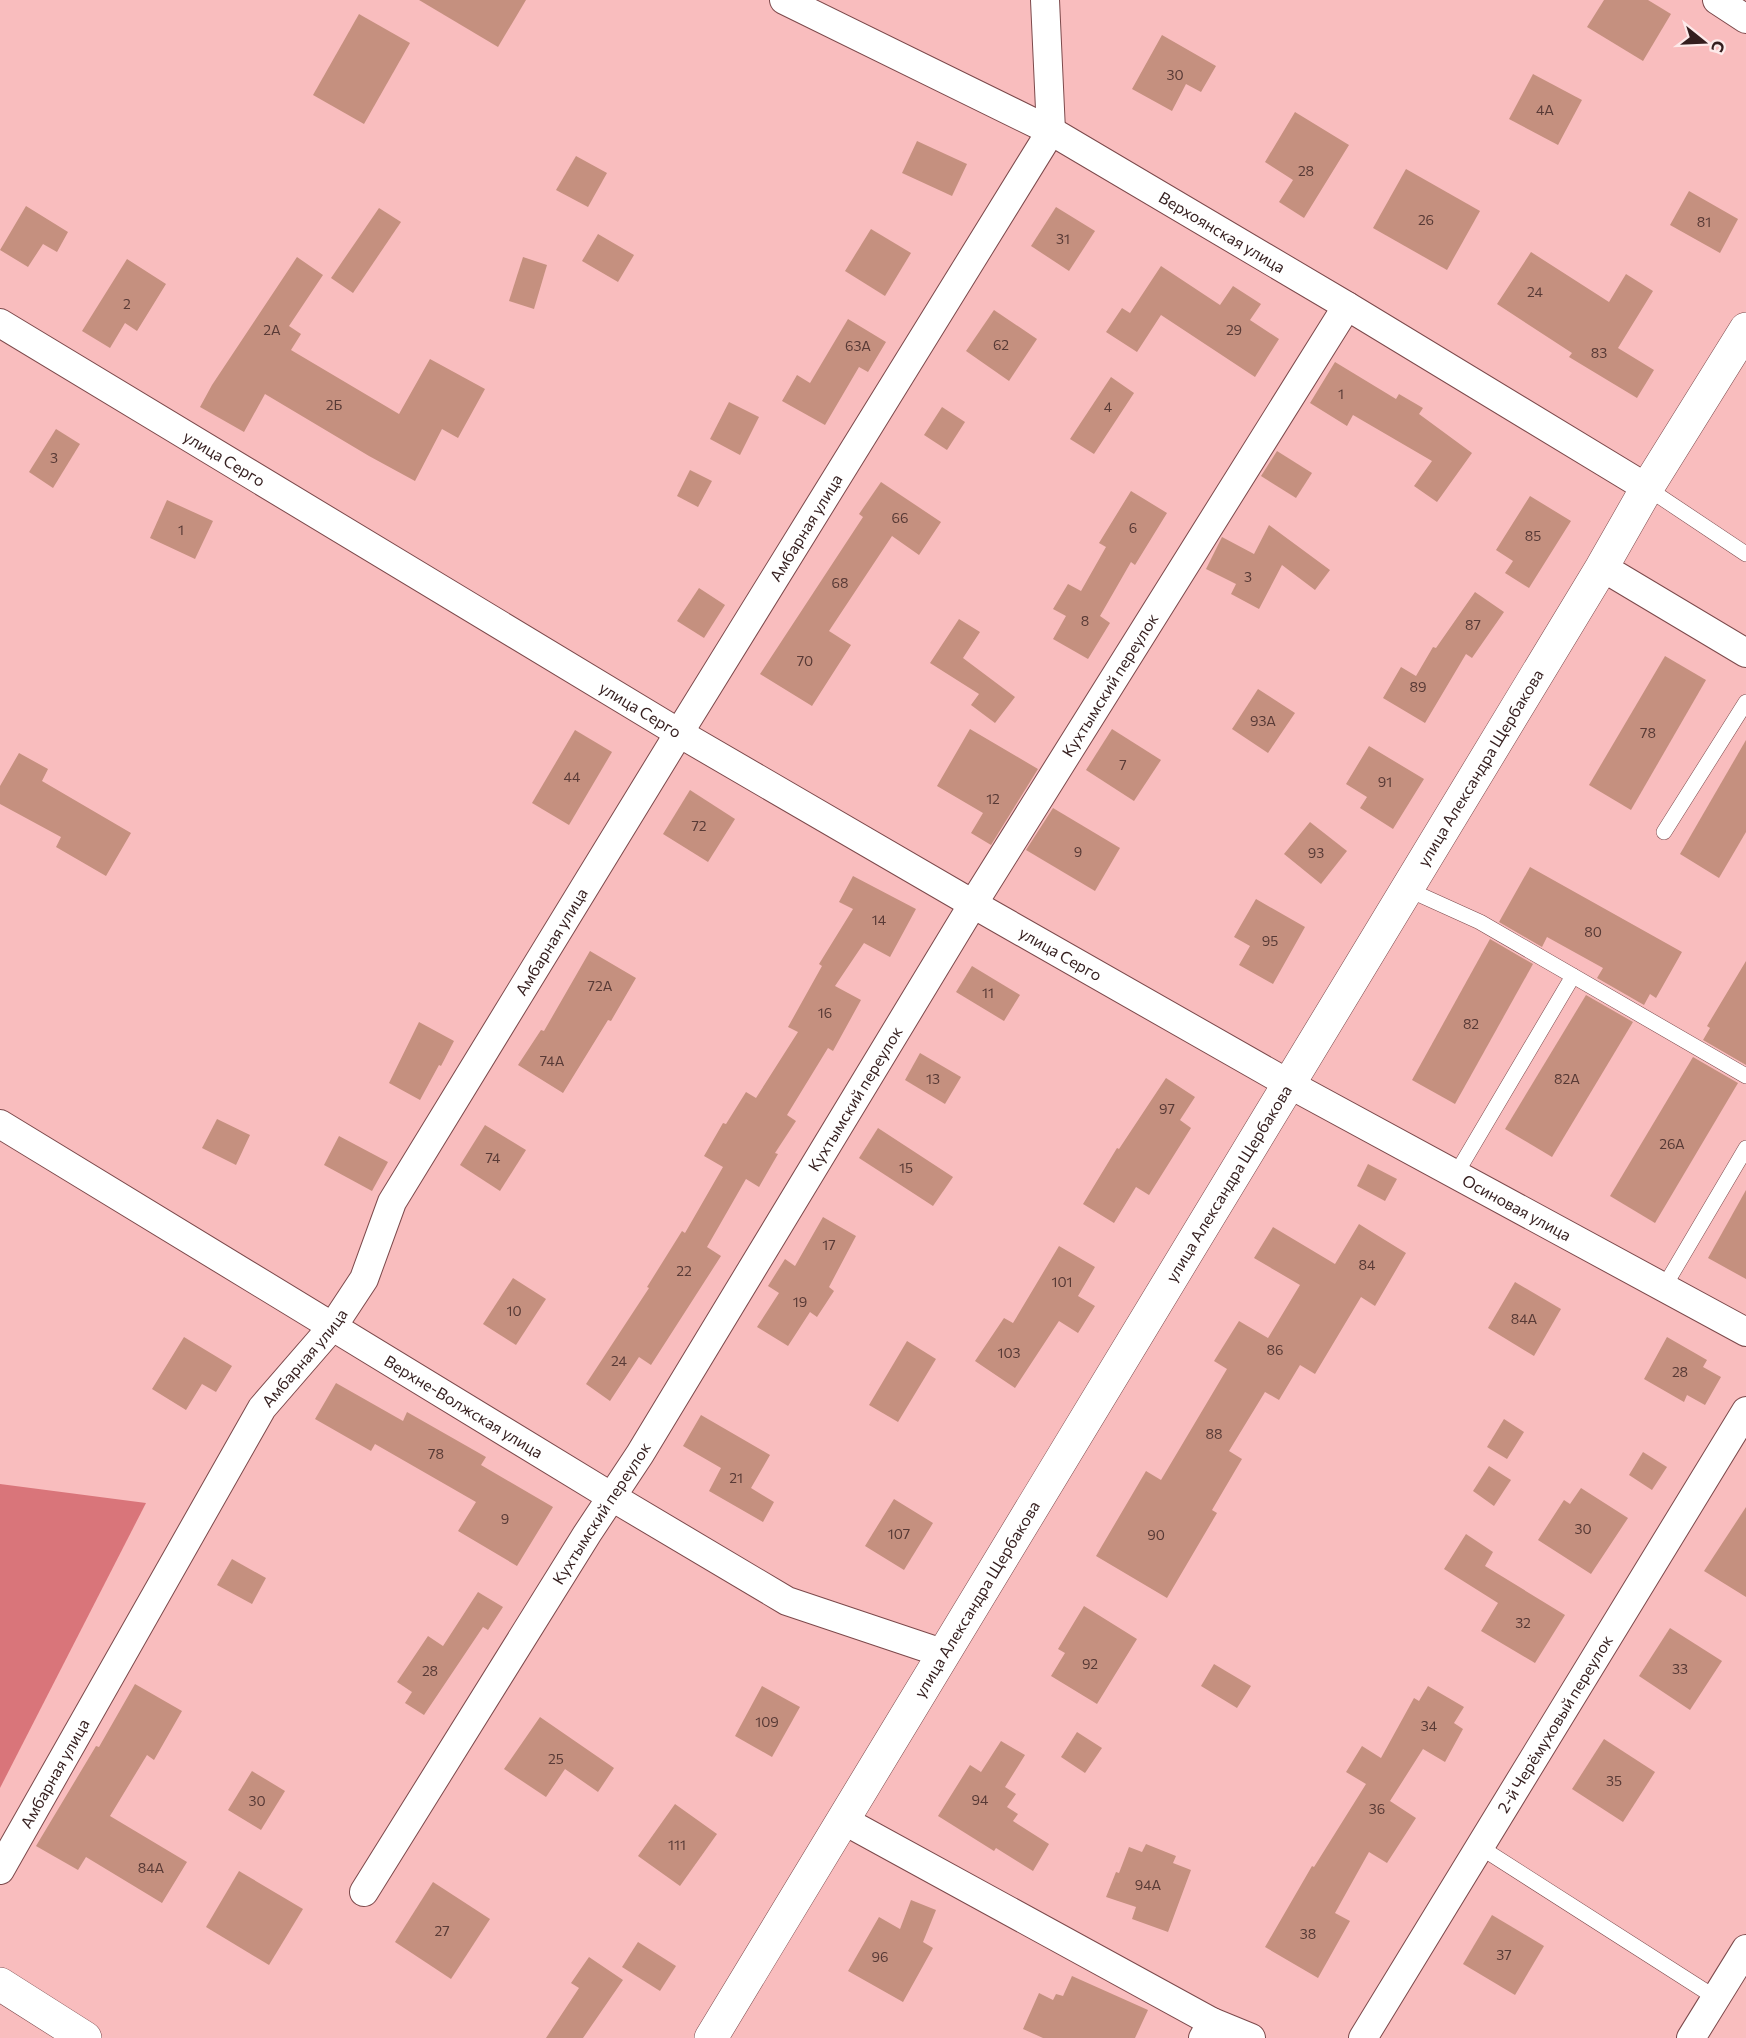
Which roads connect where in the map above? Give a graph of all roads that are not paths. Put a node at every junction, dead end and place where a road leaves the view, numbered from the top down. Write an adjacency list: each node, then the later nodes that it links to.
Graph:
1 (784, 0): 5 (street, Верхоянская улица)
2 (1045, 0): 5 (street)
3 (1717, 0): 4 (street)
4 (1746, 19)
5 (1051, 132): 6 (street, Верхоянская улица); 14 (street, Амбарная улица)
6 (1347, 306): 9 (street, Верхоянская улица); 17 (street, Кухтымский переулок)
7 (0, 323): 14 (street, улица Серго)
8 (1746, 329): 9 (street, улица Александра Щербакова)
9 (1647, 488): 10 (lane); 11 (street, улица Александра Щербакова)
10 (1746, 554)
11 (1602, 567): 12 (street); 16 (street, улица Александра Щербакова)
12 (1746, 652)
13 (1746, 702): 15 (lane)
14 (679, 733): 17 (street, улица Серго); 25 (street, Амбарная улица)
15 (1664, 832)
16 (1407, 890): 18 (lane); 20 (street, улица Александра Щербакова)
17 (973, 904): 20 (street, улица Серго); 28 (street, Кухтымский переулок)
18 (1573, 976): 19 (lane); 23 (lane)
19 (1746, 1076)
20 (1289, 1084): 23 (street, Осиновая улица); 29 (street, улица Александра Щербакова)
21 (0, 1124): 25 (street, Верхне-Волжская улица)
22 (1746, 1148): 24 (lane)
23 (1456, 1174): 24 (street, Осиновая улица)
24 (1664, 1287): 26 (street, Осиновая улица)
25 (333, 1326): 28 (street, Верхне-Волжская улица); 32 (street, Амбарная улица)
26 (1746, 1332)
27 (1746, 1411): 31 (street, 2-й Черёмуховый переулок)
28 (612, 1497): 29 (street, Верхне-Волжская улица); 33 (street, Кухтымский переулок)
29 (945, 1654): 30 (street, улица Александра Щербакова)
30 (843, 1820): 37 (street); 39 (street, улица Александра Щербакова)
31 (1480, 1847): 36 (lane); 41 (street, 2-й Черёмуховый переулок)
32 (0, 1870)
33 (364, 1892)
34 (1746, 1949): 36 (street)
35 (0, 1984): 38 (street)
36 (1716, 1998): 42 (street)
37 (1208, 2030): 40 (street)
38 (85, 2038)
39 (711, 2038)
40 (1251, 2038)
41 (1363, 2038)
42 (1691, 2038)

